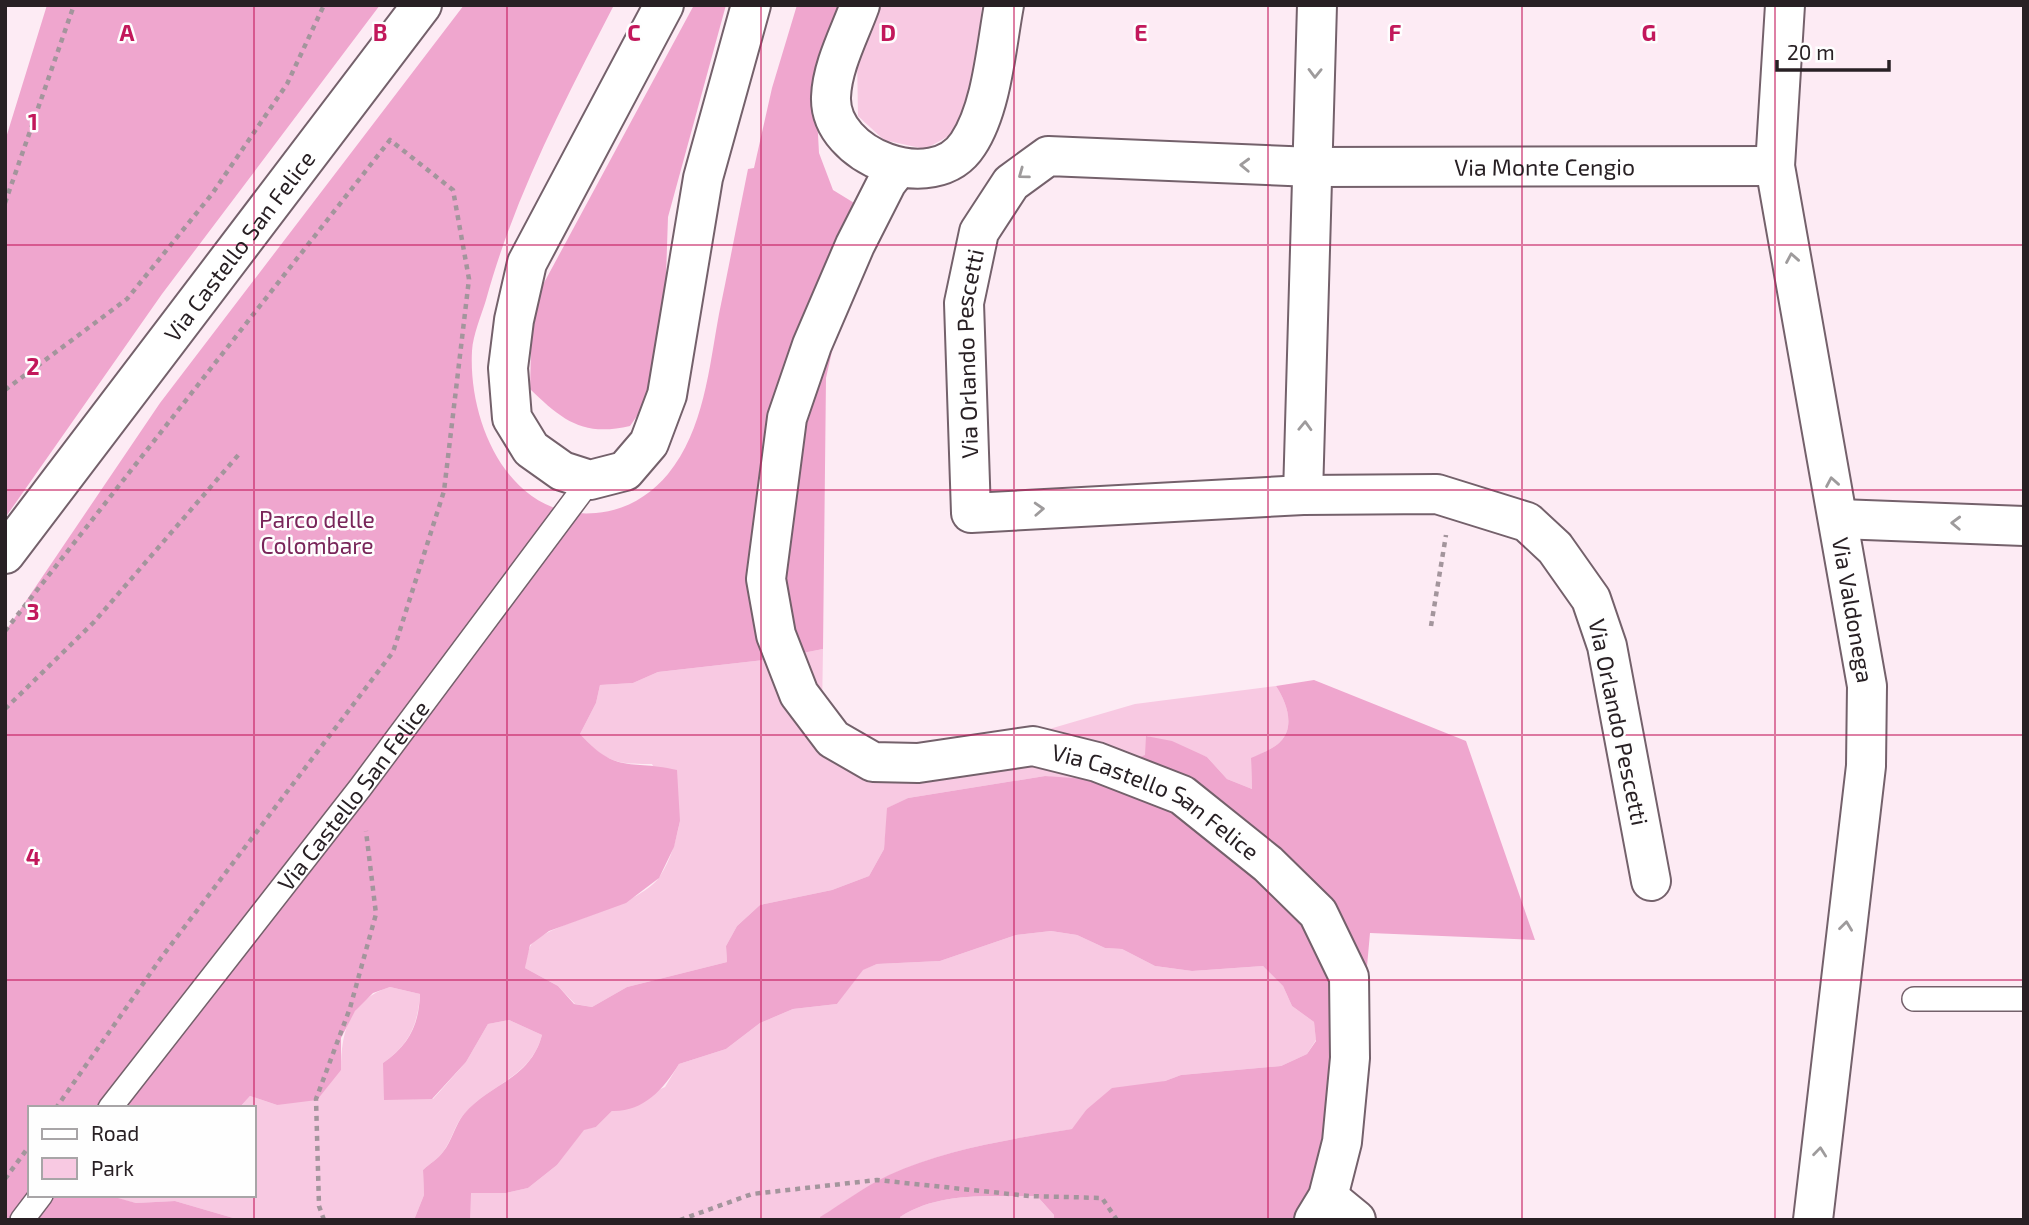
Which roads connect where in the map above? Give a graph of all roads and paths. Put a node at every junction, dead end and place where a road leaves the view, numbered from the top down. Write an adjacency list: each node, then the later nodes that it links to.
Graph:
1 (74, 5): 13 (path)
2 (324, 5): 14 (path)
3 (422, 5): 21 (street, Via Castello San Felice)
4 (664, 5): 16 (street)
5 (751, 5): 16 (street)
6 (860, 5): 12 (street)
7 (1003, 5): 12 (street)
8 (1317, 5): 11 (street, one-way to 11)
9 (1785, 5): 10 (street, Via Valdonega)
10 (1775, 166): 11 (street, Via Monte Cengio); 19 (street, Via Valdonega, one-way to 10)
11 (1313, 167): 17 (street, one-way to 11); 17 (street, Via Orlando Pescetti, one-way to 17)
12 (898, 168): 34 (street, Via Castello San Felice)
13 (5, 202)
14 (5, 390)
15 (240, 453): 24 (path)
16 (590, 480): 25 (lane, Via Castello San Felice)
17 (1303, 495): 18 (street, Via Orlando Pescetti)
18 (1452, 499): 22 (path); 26 (street, Via Orlando Pescetti)
19 (1839, 519): 20 (street, one-way to 19); 39 (street, Via Valdonega, one-way to 19)
20 (2024, 526)
21 (5, 554)
22 (1431, 626)
23 (5, 631): 29 (path)
24 (5, 709)
25 (360, 788): 30 (lane, Via Castello San Felice); 36 (path)
26 (1651, 881)
27 (1914, 999): 28 (lane)
28 (2024, 999)
29 (56, 1106)
30 (112, 1106)
31 (28, 1147): 32 (path)
32 (5, 1180)
33 (39, 1197): 35 (lane)
34 (1333, 1212)
35 (22, 1220)
36 (324, 1220)
37 (680, 1220): 38 (path)
38 (1117, 1220)
39 (1812, 1220)

